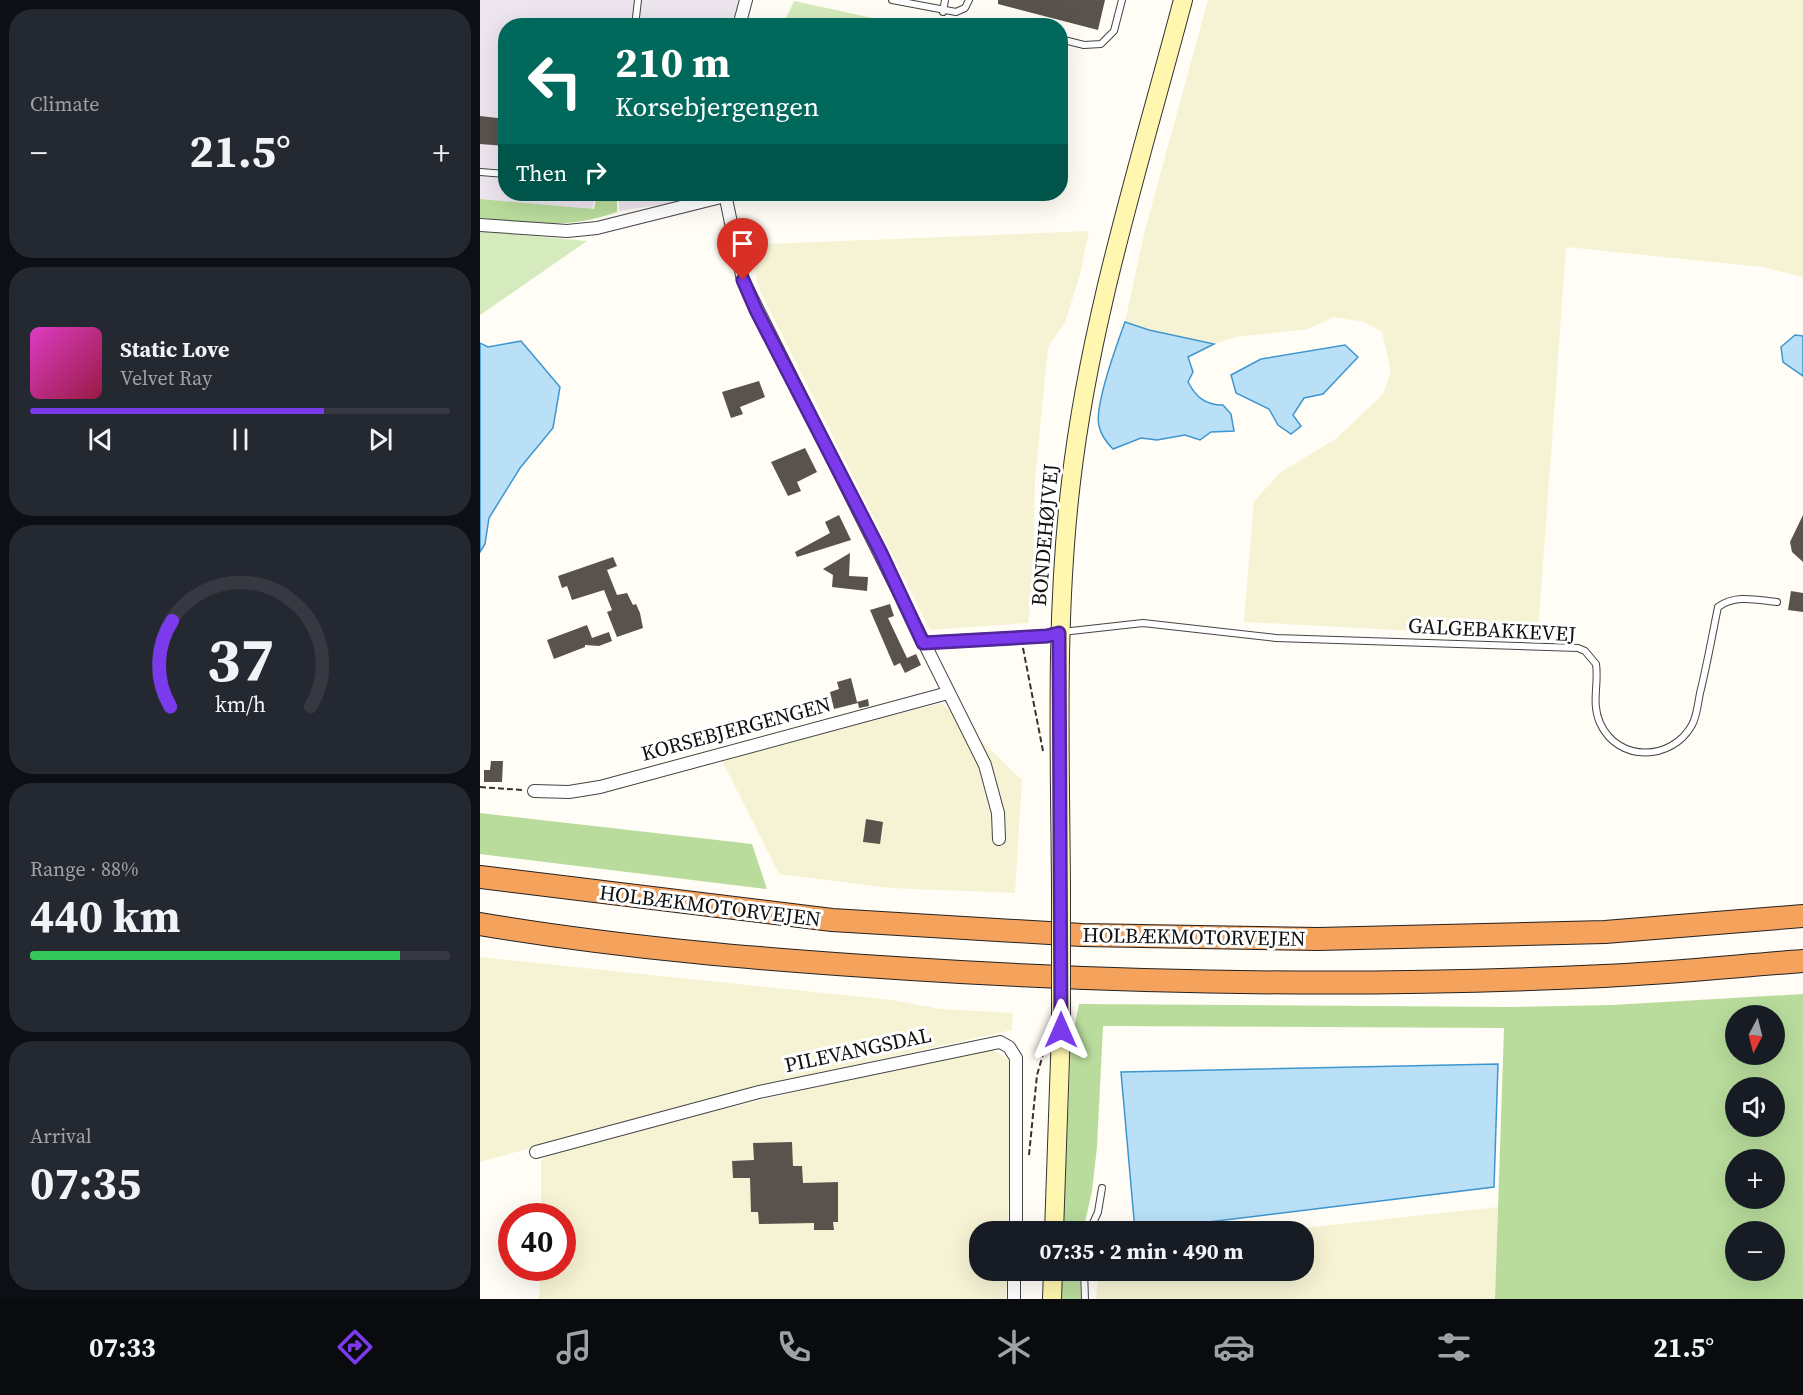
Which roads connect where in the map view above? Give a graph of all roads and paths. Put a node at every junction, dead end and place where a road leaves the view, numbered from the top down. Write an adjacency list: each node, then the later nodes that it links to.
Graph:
1 (638, 0): 9 (lane)
2 (746, 0): 10 (street)
3 (892, 0): 8 (lane)
4 (945, 0): 8 (lane)
5 (969, 0): 8 (lane)
6 (1122, 0): 11 (lane)
7 (1183, 0): 18 (street, BONDEHØJVEJ)
8 (943, 12)
9 (636, 18)
10 (741, 18)
11 (1068, 41)
12 (480, 172): 13 (lane)
13 (498, 173)
14 (702, 201): 16 (street)
15 (726, 201): 20 (street)
16 (480, 225)
17 (1777, 602): 18 (lane, GALGEBAKKEVEJ)
18 (1059, 633): 19 (street); 35 (street, BONDEHØJVEJ, bridge)
19 (1020, 637): 20 (street); 22 (path)
20 (923, 643): 21 (street)
21 (948, 693): 24 (street, KORSEBJERGENGEN); 25 (street)
22 (1044, 753)
23 (480, 787): 24 (path)
24 (534, 791)
25 (999, 839)
26 (480, 877): 27 (highway, HOLBÆKMOTORVEJEN)
27 (1803, 916)
28 (480, 924): 29 (highway, HOLBÆKMOTORVEJEN)
29 (1803, 961)
30 (1045, 1048): 32 (path)
31 (536, 1152): 34 (street, PILEVANGSDAL)
32 (1029, 1157)
33 (1102, 1188): 36 (lane)
34 (1016, 1221)
35 (1054, 1221)
36 (1094, 1221)
37 (1014, 1281): 40 (street)
38 (1053, 1281): 41 (street)
39 (1084, 1281): 42 (lane)
40 (1014, 1299)
41 (1052, 1299)
42 (1085, 1299)

